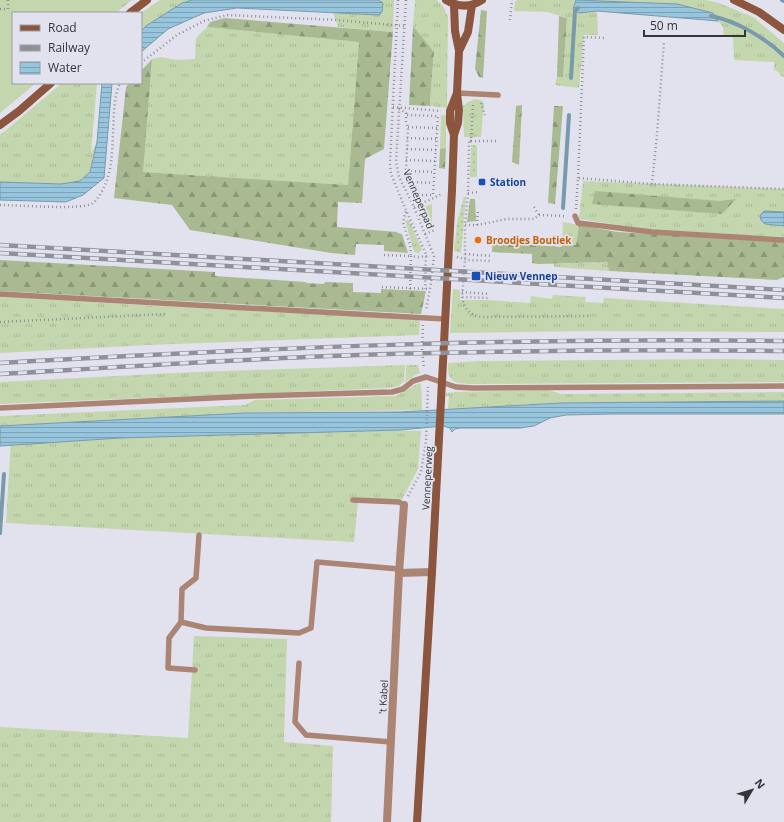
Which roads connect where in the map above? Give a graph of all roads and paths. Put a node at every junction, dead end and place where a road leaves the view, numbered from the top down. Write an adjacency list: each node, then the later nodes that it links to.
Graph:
1 (8, 0): 11 (path)
2 (147, 0): 12 (main road)
3 (398, 0): 14 (path)
4 (406, 0): 15 (path, Venneperpad)
5 (446, 0): 9 (main road)
6 (482, 0): 10 (main road)
7 (512, 0): 13 (path)
8 (734, 0): 16 (main road)
9 (454, 5): 10 (main road); 19 (main road, Venneperweg)
10 (472, 5): 19 (main road, Venneperweg)
11 (0, 9)
12 (131, 12)
13 (510, 20)
14 (397, 25): 15 (path); 20 (path); 27 (path)
15 (404, 26): 28 (path, Venneperpad)
16 (784, 30)
17 (604, 38): 46 (path)
18 (664, 41): 49 (path)
19 (459, 51): 23 (main road, Venneperweg)
20 (142, 62)
21 (50, 84): 32 (main road)
22 (120, 84): 54 (path)
23 (457, 93): 24 (lane); 29 (main road, Venneperweg); 35 (main road, Venneperweg)
24 (498, 95)
25 (480, 101): 31 (path)
26 (473, 105): 38 (path)
27 (393, 107): 28 (path); 57 (path)
28 (400, 108): 29 (path); 30 (path); 55 (path, Venneperpad)
29 (450, 111): 35 (main road, Venneperweg)
30 (406, 115): 33 (path); 34 (path)
31 (485, 115)
32 (0, 125)
33 (408, 127): 34 (path); 36 (path)
34 (437, 128): 37 (path)
35 (454, 135): 51 (main road, Venneperweg)
36 (407, 138): 37 (path); 40 (path)
37 (437, 139): 41 (path)
38 (471, 141): 39 (path); 53 (path)
39 (496, 141)
40 (407, 149): 41 (path); 42 (path)
41 (436, 150): 43 (path)
42 (406, 160): 43 (path); 44 (path)
43 (435, 161): 45 (path)
44 (406, 171): 45 (path); 47 (path)
45 (434, 172): 48 (path)
46 (578, 178): 49 (path); 60 (path)
47 (413, 182): 48 (path); 48 (path)
48 (434, 183)
49 (652, 184): 50 (path)
50 (784, 189)
51 (452, 190): 55 (path); 85 (main road, Venneperweg)
52 (480, 192): 53 (path)
53 (468, 193): 61 (path)
54 (0, 205)
55 (414, 207): 64 (path, Venneperpad)
56 (534, 207): 59 (path)
57 (406, 210): 68 (path); 69 (path)
58 (478, 210): 62 (path)
59 (539, 215): 60 (path); 62 (path)
60 (576, 216): 65 (lane)
61 (465, 225): 62 (path); 66 (path)
62 (477, 225)
63 (435, 230): 64 (path)
64 (425, 234): 76 (path, Venneperpad)
65 (784, 240)
66 (465, 254): 70 (path); 71 (path)
67 (384, 255): 68 (path)
68 (411, 256): 69 (path); 74 (path)
69 (428, 256): 75 (path)
70 (492, 256)
71 (463, 258): 72 (path); 77 (path)
72 (491, 261)
73 (382, 287): 74 (path)
74 (410, 289): 75 (path)
75 (425, 289): 76 (path)
76 (430, 289): 84 (path, Venneperpad)
77 (462, 292): 79 (path); 80 (path)
78 (0, 294): 84 (lane)
79 (489, 294)
80 (462, 297): 81 (path); 83 (path)
81 (489, 298)
82 (172, 314): 86 (path)
83 (589, 316)
84 (424, 318): 85 (lane); 87 (path, Venneperpad)
85 (445, 319): 88 (main road, Venneperweg)
86 (0, 322)
87 (426, 376): 88 (lane); 91 (lane)
88 (442, 383): 89 (lane); 96 (main road, Venneperweg)
89 (784, 386)
90 (428, 392): 93 (path)
91 (0, 408)
92 (353, 500): 93 (lane)
93 (404, 505): 95 (street, 't Kabel)
94 (199, 535): 97 (lane)
95 (399, 571): 96 (street); 97 (lane); 100 (street, 't Kabel)
96 (432, 572): 102 (main road, Venneperweg)
97 (180, 622): 99 (lane)
98 (299, 662): 100 (lane)
99 (195, 670)
100 (391, 742): 101 (street, 't Kabel)
101 (387, 822)
102 (417, 822)

